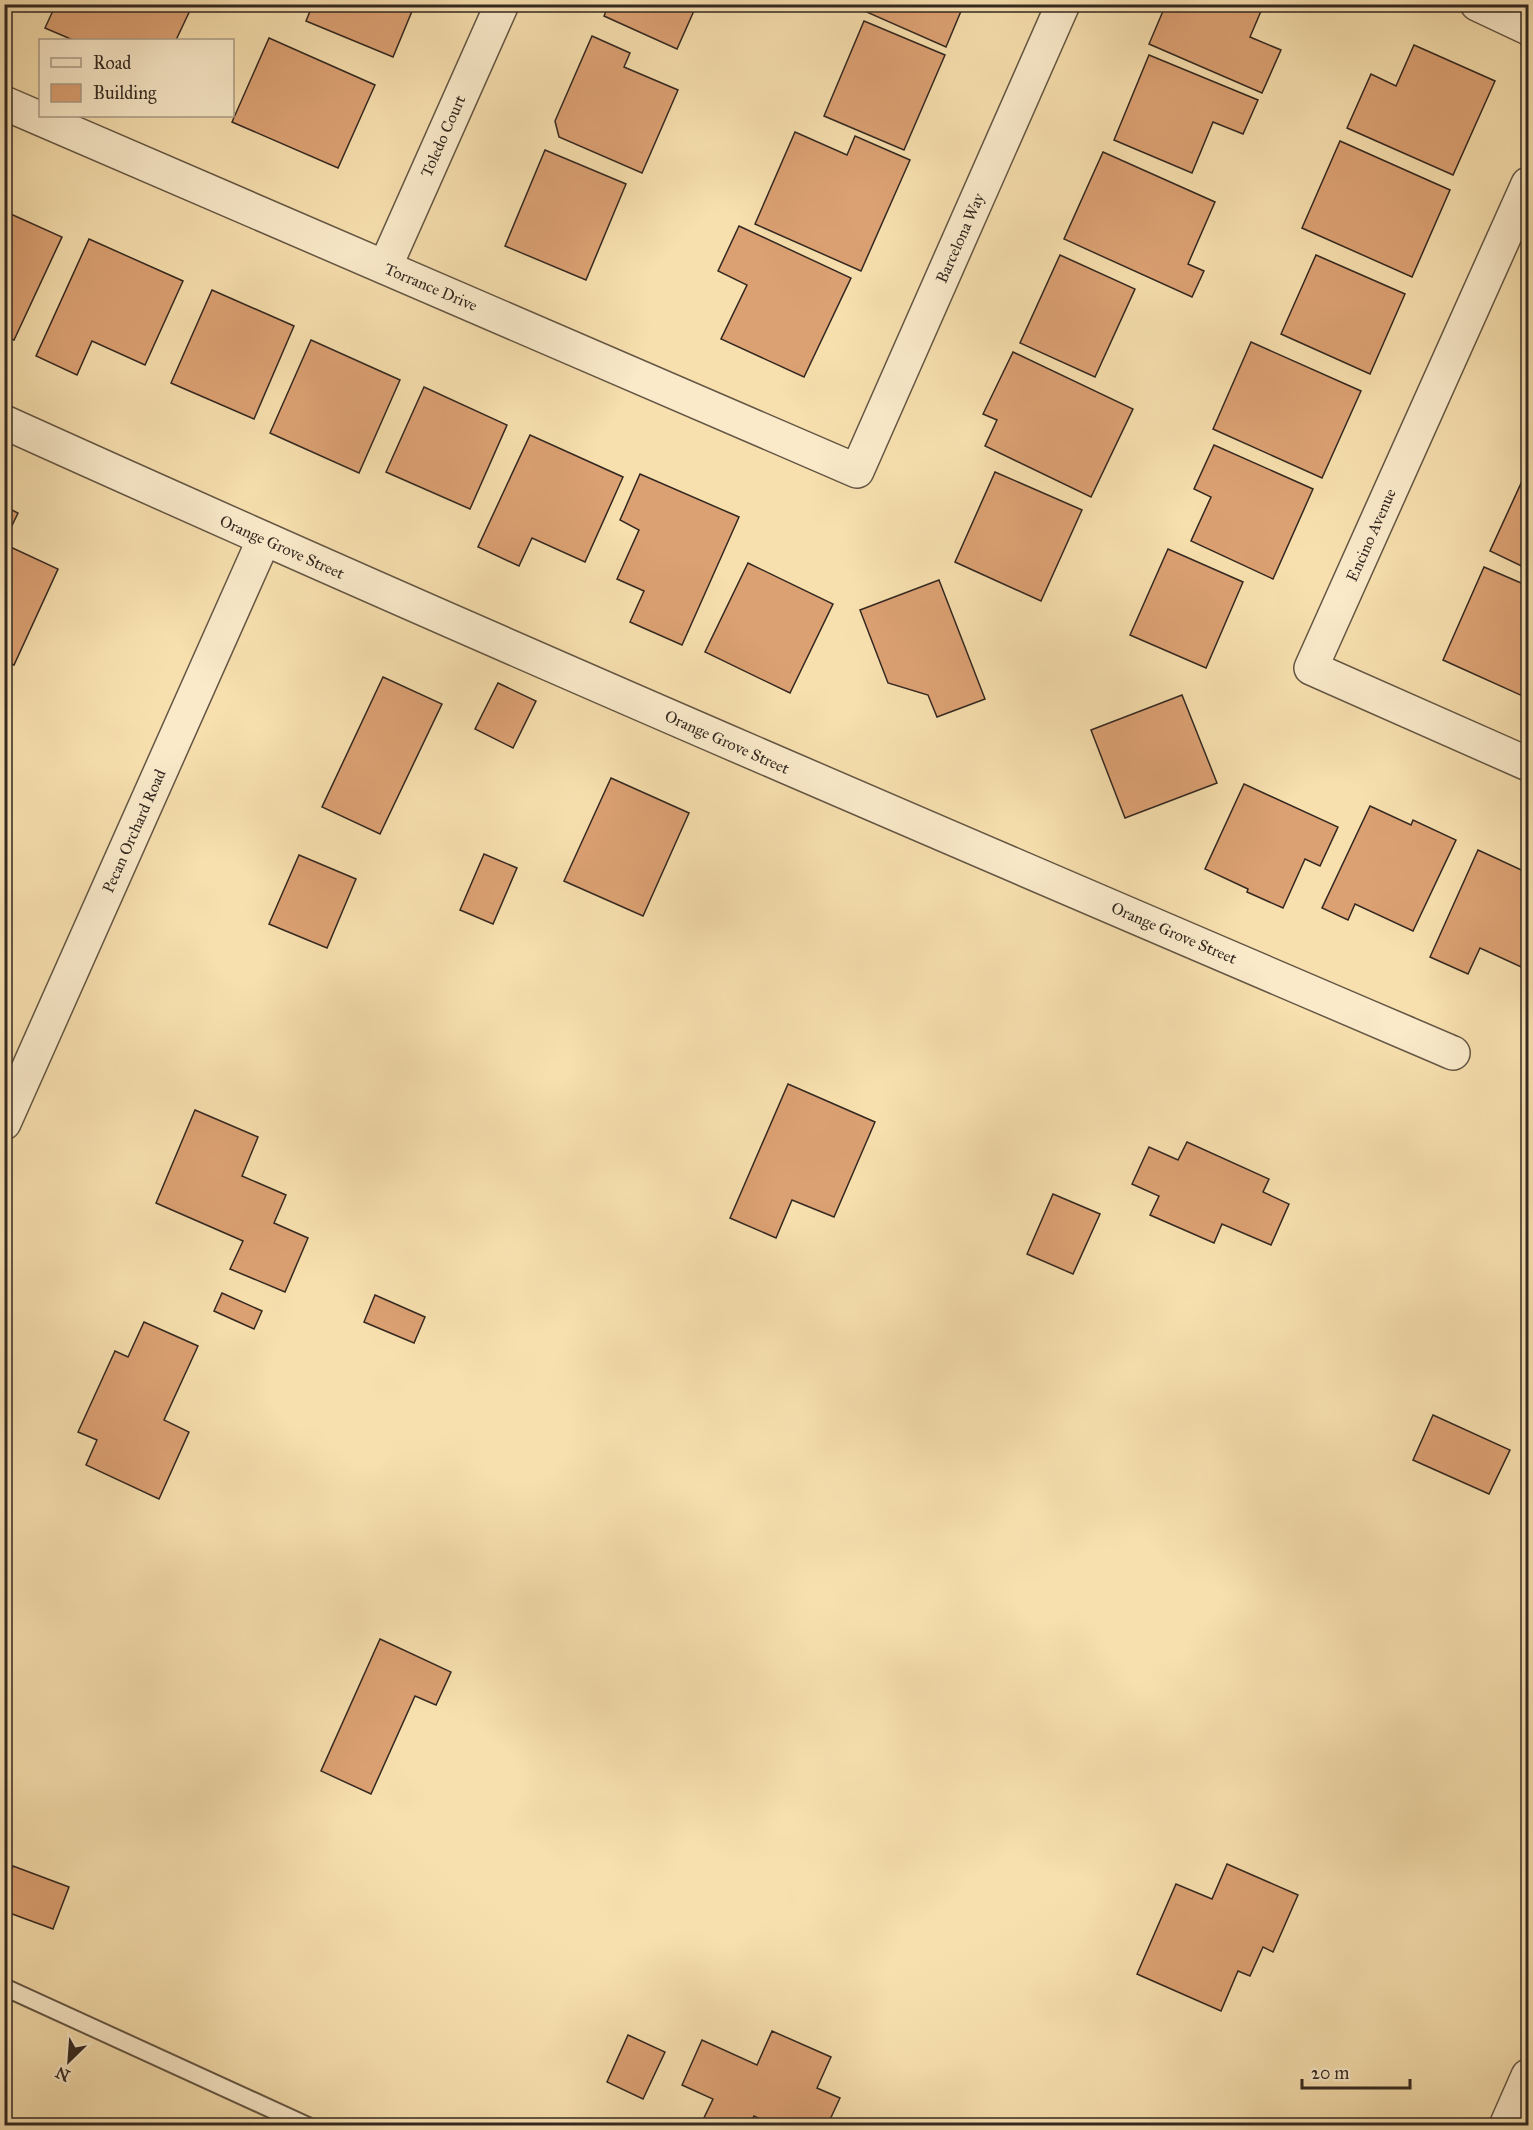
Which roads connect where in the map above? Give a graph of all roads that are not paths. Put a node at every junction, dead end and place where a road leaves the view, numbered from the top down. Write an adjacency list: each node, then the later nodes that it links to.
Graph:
1 (502, 4): 7 (street, Toledo Court)
2 (1063, 4): 9 (street, Barcelona Way)
3 (1477, 4): 4 (street)
4 (1528, 28)
5 (4, 103): 7 (street, Torrance Drive)
6 (1528, 184): 11 (street, Encino Avenue)
7 (385, 267): 9 (street, Torrance Drive)
8 (4, 422): 10 (street, Orange Grove Street)
9 (857, 471)
10 (264, 539): 12 (street, Orange Grove Street); 13 (street, Pecan Orchard Road)
11 (1528, 764)
12 (1453, 1053)
13 (4, 1123)
14 (4, 1987): 16 (lane)
15 (1528, 2076): 17 (street)
16 (308, 2126)
17 (1506, 2126)

